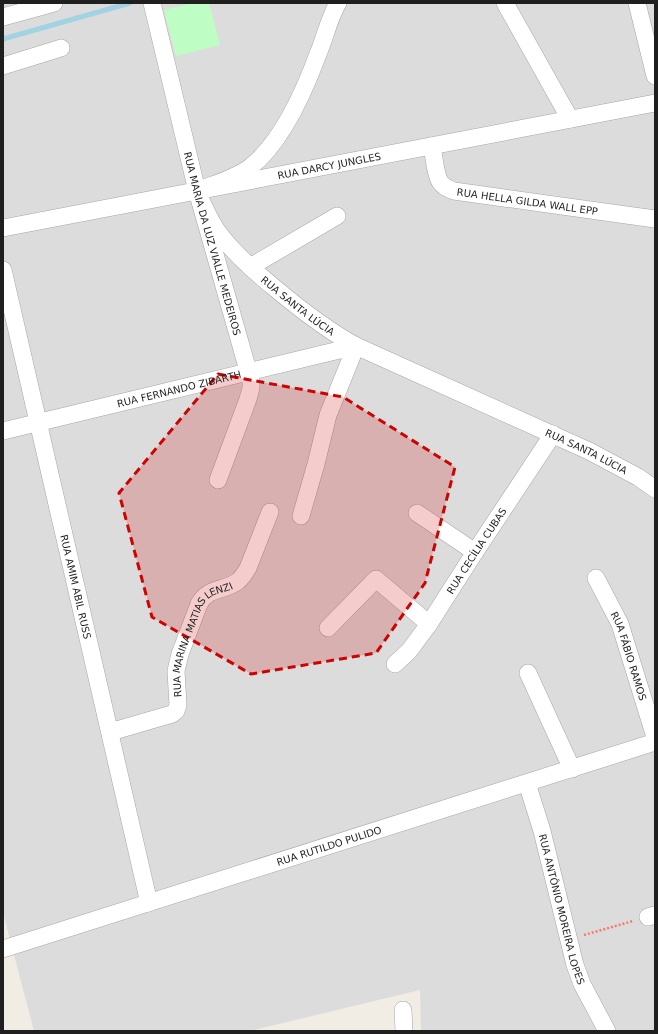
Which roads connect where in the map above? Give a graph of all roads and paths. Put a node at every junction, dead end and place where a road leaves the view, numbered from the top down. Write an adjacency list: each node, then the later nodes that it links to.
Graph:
1 (54, 3): 6 (street)
2 (152, 3): 14 (street, RUA MARIA DA LUZ VIALLE MEDEIROS)
3 (338, 3): 14 (street)
4 (505, 3): 12 (street)
5 (637, 3): 10 (street)
6 (30, 7): 7 (street)
7 (3, 17)
8 (61, 48): 9 (street)
9 (3, 66)
10 (655, 76)
11 (655, 103): 12 (street, RUA DARCY JUNGLES)
12 (570, 119): 13 (street, RUA DARCY JUNGLES)
13 (432, 146): 14 (street, RUA DARCY JUNGLES); 16 (street, RUA HELLA GILDA WALL EPP)
14 (197, 191): 17 (street, RUA DARCY JUNGLES); 18 (street, RUA SANTA LÚCIA); 21 (street, RUA MARIA DA LUZ VIALLE MEDEIROS)
15 (338, 216): 18 (street)
16 (655, 219)
17 (3, 228)
18 (250, 267): 20 (street, RUA SANTA LÚCIA)
19 (3, 270): 22 (street, RUA AMIM ABIL RUSS)
20 (356, 346): 21 (street, RUA FERNANDO ZIBARTH); 24 (street, RUA SANTA LÚCIA); 29 (street)
21 (248, 372): 22 (street, RUA FERNANDO ZIBARTH); 25 (street, RUA MARIA DA LUZ VIALLE MEDEIROS)
22 (38, 423): 23 (street, RUA FERNANDO ZIBARTH); 36 (street, RUA AMIM ABIL RUSS)
23 (3, 431)
24 (553, 434): 26 (street, RUA SANTA LÚCIA); 30 (street, RUA CECÍLIA CUBAS)
25 (218, 480)
26 (655, 489)
27 (270, 512): 36 (street, RUA MARINA MATIAS LENZI)
28 (417, 513): 30 (street)
29 (301, 516)
30 (475, 552): 32 (street, RUA CECÍLIA CUBAS)
31 (596, 578): 37 (street, RUA FÁBIO RAMOS)
32 (429, 624): 33 (street); 34 (street, RUA CECÍLIA CUBAS)
33 (328, 628)
34 (395, 664)
35 (528, 673): 39 (street)
36 (110, 732): 41 (street, RUA AMIM ABIL RUSS)
37 (655, 737)
38 (655, 742): 39 (street, RUA RUTILDO PULIDO)
39 (572, 769): 40 (street, RUA RUTILDO PULIDO)
40 (527, 783): 41 (street, RUA RUTILDO PULIDO); 43 (street, RUA ANTÔNIO MOREIRA LOPES)
41 (149, 903): 44 (street, RUA RUTILDO PULIDO)
42 (652, 916): 43 (path)
43 (568, 940): 47 (street, RUA ANTÔNIO MOREIRA LOPES)
44 (3, 949)
45 (404, 1010): 46 (street)
46 (404, 1031)
47 (607, 1031)

